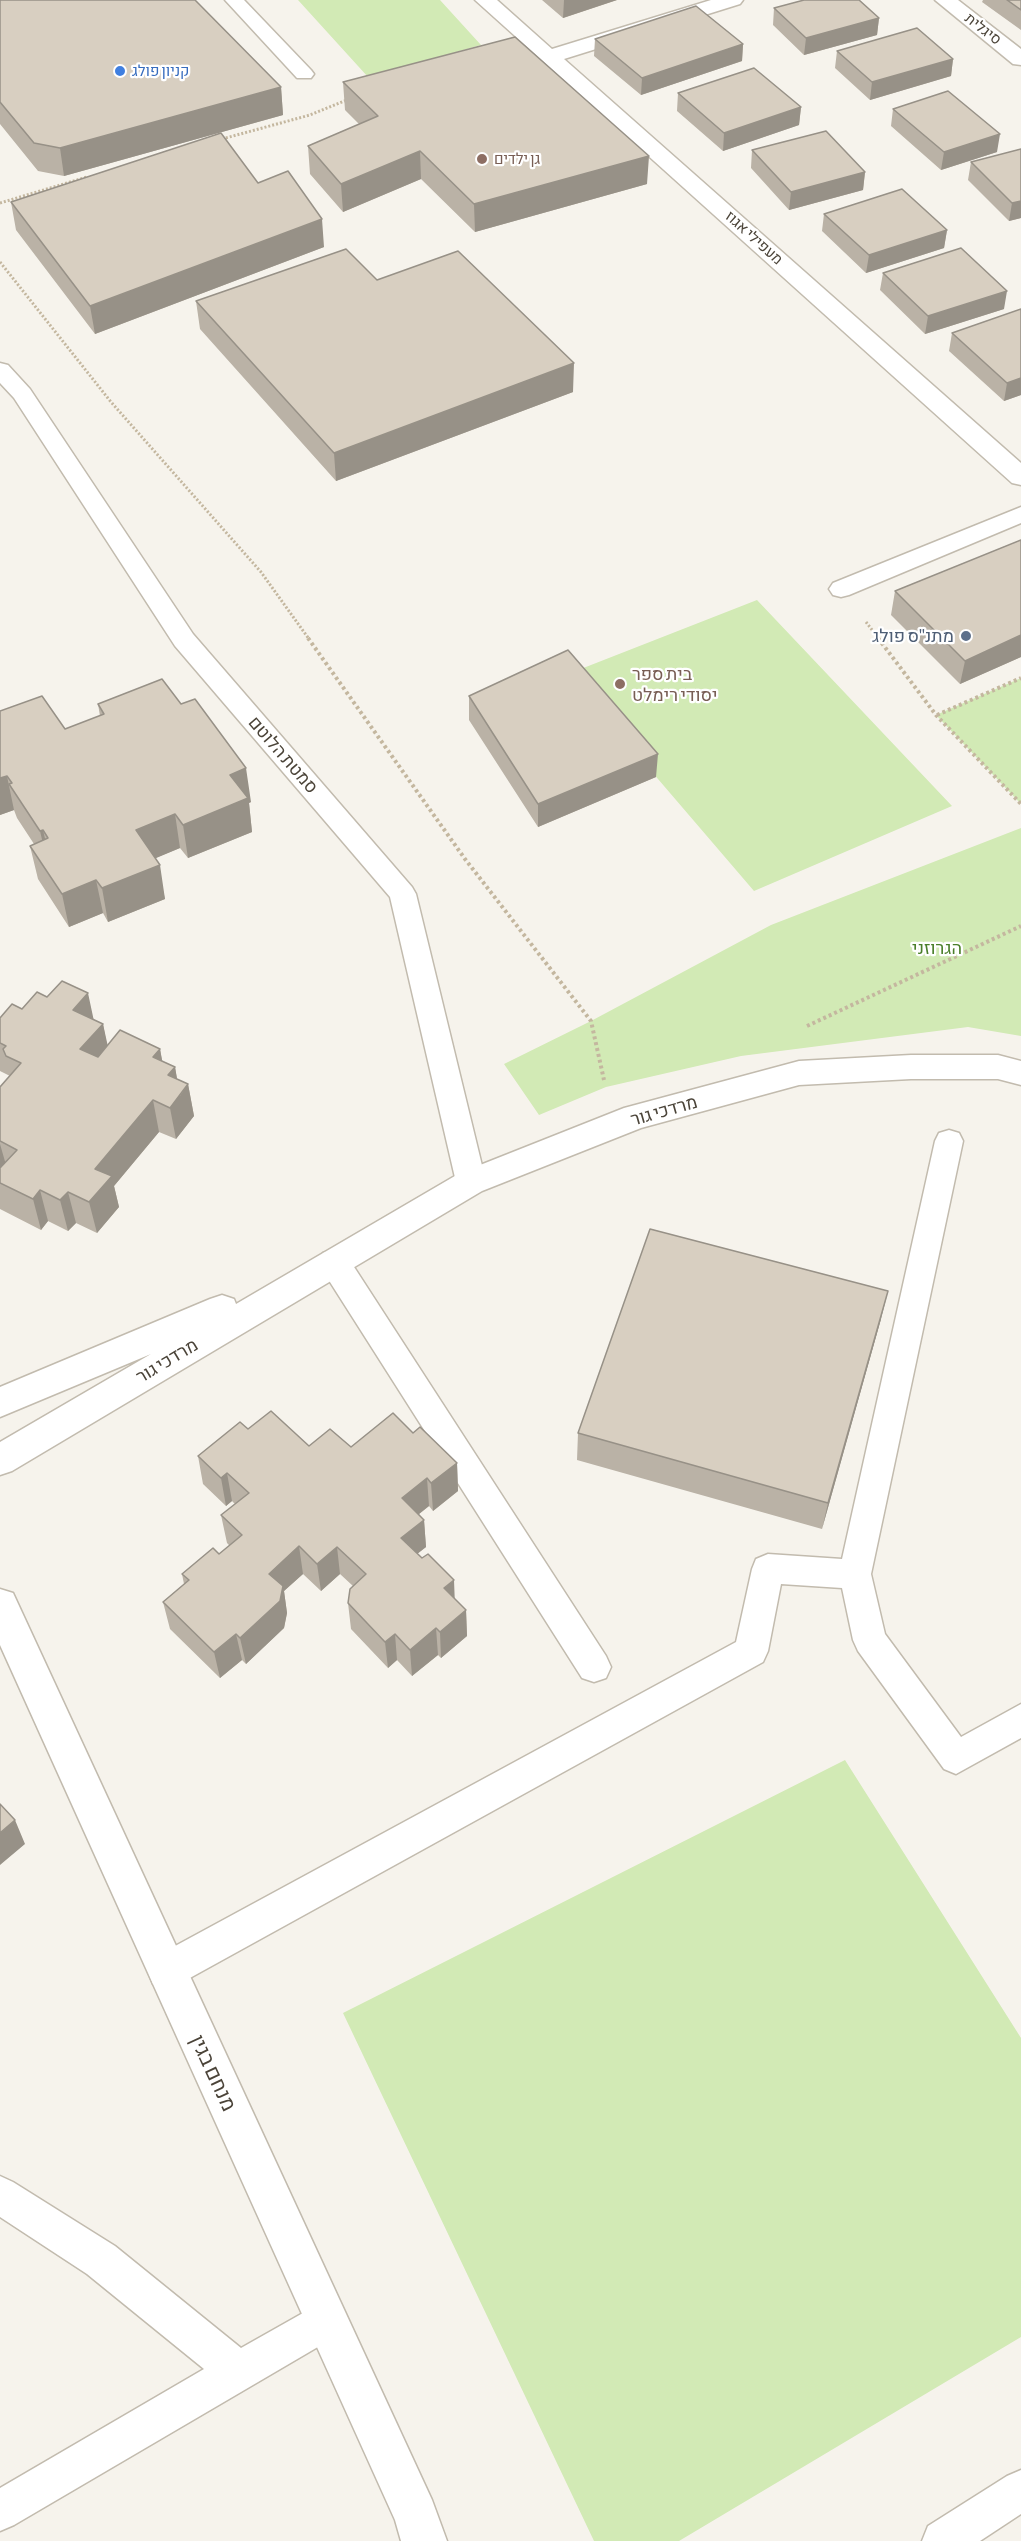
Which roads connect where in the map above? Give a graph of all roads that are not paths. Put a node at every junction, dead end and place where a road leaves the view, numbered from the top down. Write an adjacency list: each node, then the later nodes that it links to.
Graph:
1 (234, 0): 7 (lane)
2 (485, 0): 5 (street, מעפילי אגוז)
3 (734, 0): 5 (street)
4 (945, 0): 6 (street, סיגלית)
5 (550, 56): 9 (street, מעפילי אגוז)
6 (1021, 59)
7 (304, 74)
8 (0, 370): 14 (lane, סמטת הלוטם)
9 (1021, 477)
10 (1021, 514): 11 (lane)
11 (841, 589)
12 (1021, 1073): 14 (street, מרדכי גור)
13 (949, 1141): 18 (lane)
14 (471, 1182): 15 (street, מרדכי גור)
15 (334, 1262): 16 (street, מרדכי גור); 17 (street, מרדכי גור); 20 (lane)
16 (0, 1401)
17 (0, 1460)
18 (855, 1574): 21 (lane); 22 (lane)
19 (0, 1605): 22 (street, מנחם בגין)
20 (594, 1667)
21 (1021, 1720)
22 (166, 1971): 24 (street, מנחם בגין)
23 (0, 2195): 25 (lane)
24 (326, 2319): 25 (lane); 28 (street, מנחם בגין)
25 (238, 2371): 27 (lane)
26 (1021, 2490): 29 (lane)
27 (0, 2511)
28 (424, 2541)
29 (943, 2541)

